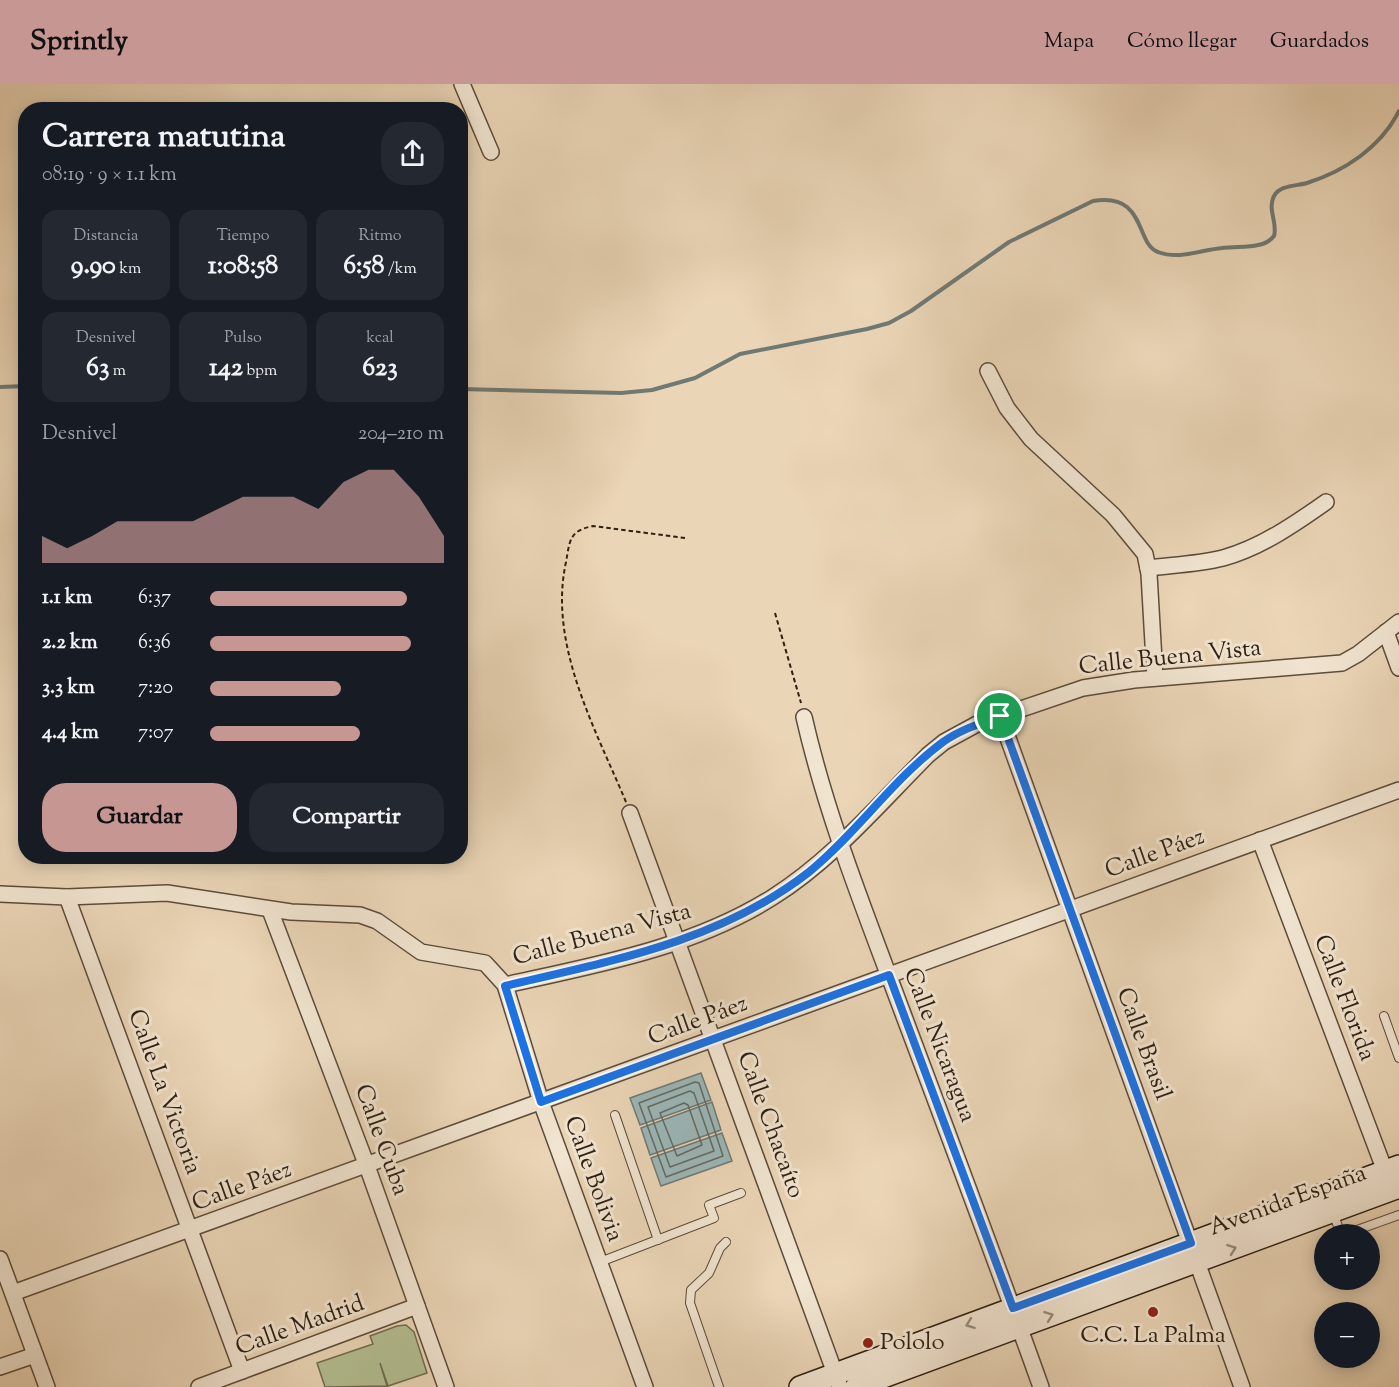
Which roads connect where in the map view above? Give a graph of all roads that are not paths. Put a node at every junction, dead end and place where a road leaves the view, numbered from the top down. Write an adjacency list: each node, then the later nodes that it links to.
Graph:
1 (462, 84): 2 (street)
2 (491, 152)
3 (988, 371): 5 (street)
4 (1326, 502): 5 (street)
5 (1148, 568): 9 (street)
6 (1399, 622): 7 (street, Calle Buena Vista)
7 (1386, 632): 8 (street); 9 (street, Calle Buena Vista)
8 (1399, 668)
9 (1155, 678): 10 (street, Calle Buena Vista)
10 (1000, 716): 15 (street, Calle Buena Vista); 18 (street, Calle Brasil)
11 (804, 717): 15 (street, Calle Nicaragua)
12 (1399, 790): 14 (street, Calle Páez)
13 (630, 813): 20 (street, Calle Chacaíto)
14 (1260, 840): 18 (street, Calle Páez); 29 (street, Calle Florida)
15 (839, 843): 20 (street, Calle Buena Vista); 21 (street, Calle Nicaragua)
16 (0, 894): 17 (street, Calle Buena Vista)
17 (67, 897): 19 (street, Calle Buena Vista); 36 (street, Calle La Victoria)
18 (1070, 909): 21 (street, Calle Páez); 39 (street, Calle Brasil)
19 (270, 910): 22 (street, Calle Buena Vista); 28 (street, Calle Cuba)
20 (679, 942): 22 (street, Calle Buena Vista); 24 (street, Calle Chacaíto)
21 (889, 975): 24 (street, Calle Páez); 44 (street, Calle Nicaragua)
22 (505, 986): 26 (street, Calle Bolivia)
23 (1384, 1016): 25 (lane)
24 (714, 1039): 26 (street, Calle Páez); 48 (street, Calle Chacaíto)
25 (1399, 1058)
26 (541, 1102): 28 (street, Calle Páez); 41 (street, Calle Bolivia)
27 (615, 1115): 37 (lane)
28 (367, 1166): 36 (street, Calle Páez); 43 (street, Calle Cuba)
29 (1392, 1169): 39 (main road, Avenida España)
30 (1399, 1187): 32 (main road, Avenida España)
31 (741, 1193): 37 (lane)
32 (1332, 1212): 34 (lane); 39 (main road, Avenida España, one-way to 32)
33 (1399, 1215): 35 (lane)
34 (1337, 1224)
35 (1374, 1224)
36 (190, 1230): 42 (street, Calle Páez); 47 (street, Calle La Victoria)
37 (658, 1240): 41 (lane)
38 (726, 1242): 53 (lane)
39 (1194, 1252): 44 (main road, Avenida España); 57 (street, Calle Brasil)
40 (0, 1259): 42 (street)
41 (600, 1262): 52 (street, Calle Bolivia)
42 (13, 1293): 45 (street)
43 (417, 1306): 47 (street, Calle Madrid); 51 (street, Calle Cuba)
44 (1016, 1318): 48 (main road, Avenida España, one-way to 48); 55 (main road, Avenida España); 56 (street, Calle Nicaragua)
45 (35, 1355): 46 (street); 49 (street)
46 (0, 1367)
47 (242, 1371): 50 (street, Calle Madrid)
48 (838, 1380): 54 (main road, Avenida España)
49 (47, 1387)
50 (199, 1387)
51 (446, 1387)
52 (645, 1387)
53 (719, 1387)
54 (800, 1387)
55 (856, 1387)
56 (1041, 1387)
57 (1242, 1387)

